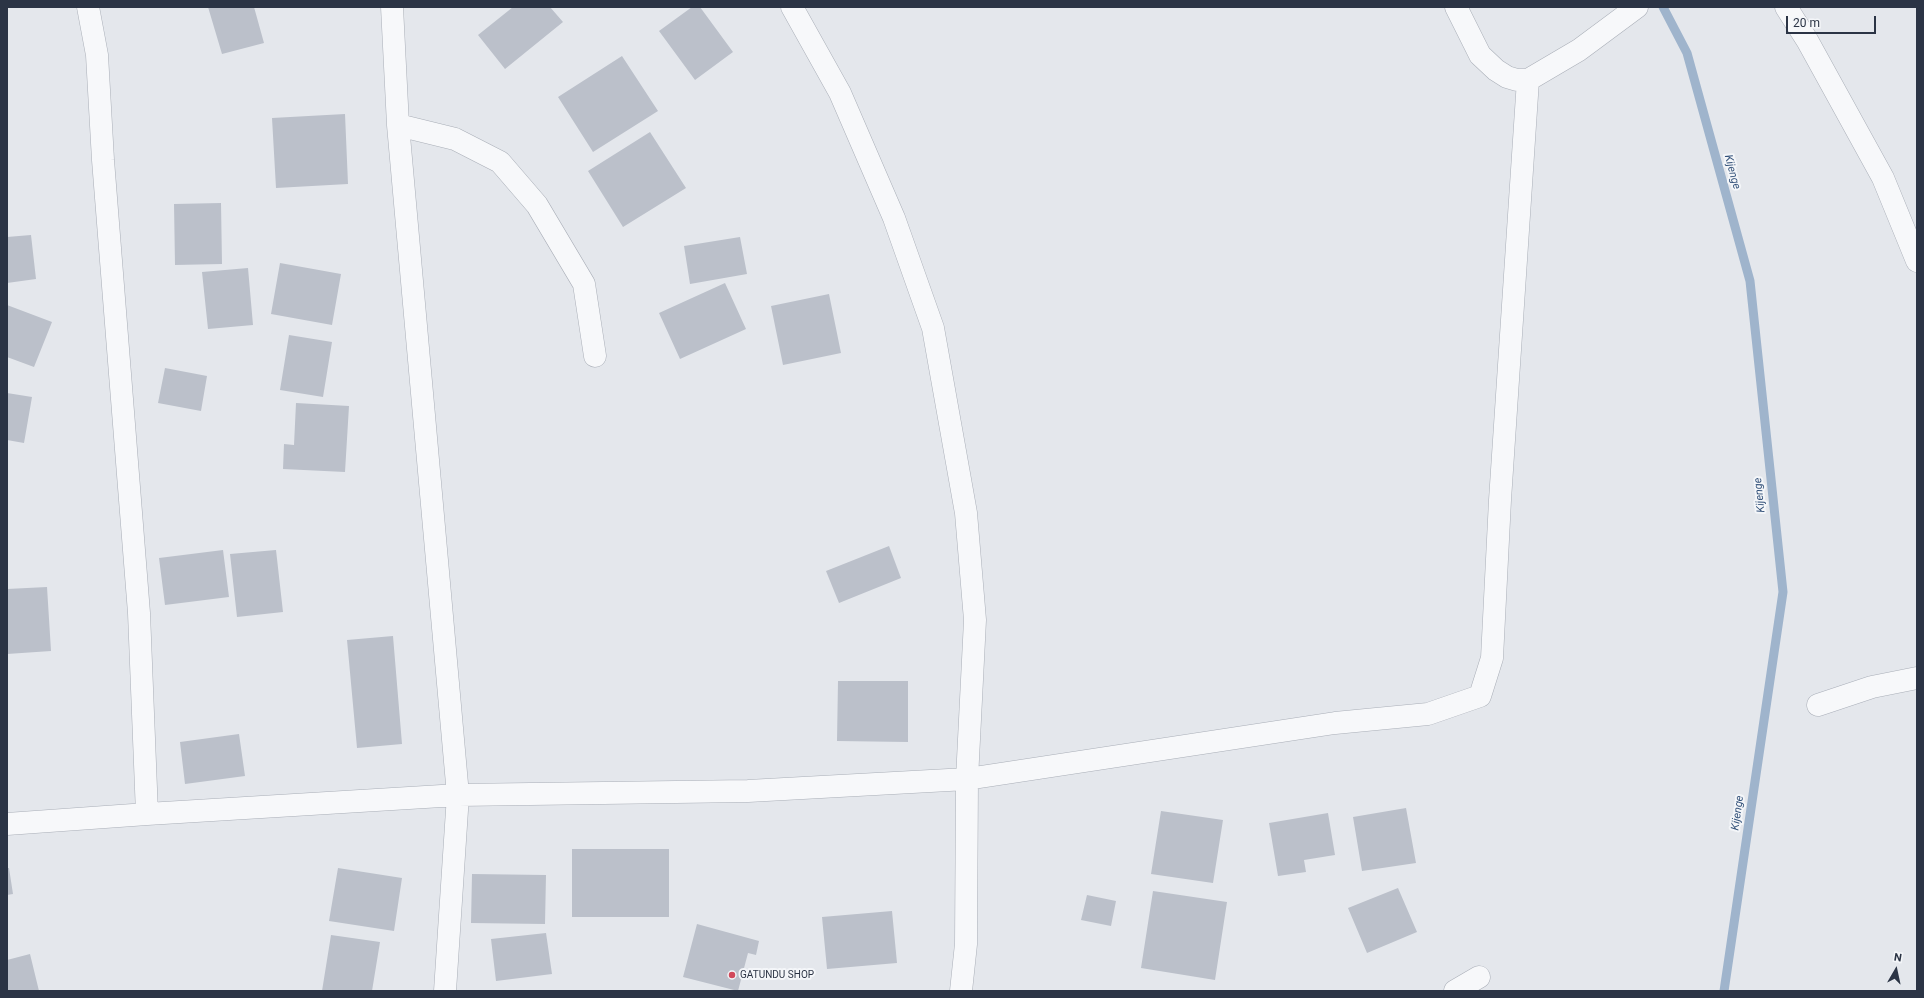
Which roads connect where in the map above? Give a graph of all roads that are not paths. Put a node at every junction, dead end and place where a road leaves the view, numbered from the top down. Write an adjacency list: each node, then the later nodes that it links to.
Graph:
1 (88, 7): 15 (street)
2 (392, 7): 8 (street)
3 (792, 7): 13 (street)
4 (1456, 7): 7 (street)
5 (1786, 7): 9 (street)
6 (1633, 9): 7 (street)
7 (1528, 80): 13 (street)
8 (398, 125): 10 (street); 14 (street)
9 (1917, 261)
10 (595, 356)
11 (1917, 678): 12 (street)
12 (1818, 705)
13 (966, 779): 14 (street); 19 (street)
14 (458, 795): 15 (street); 18 (street)
15 (147, 814): 16 (street)
16 (7, 824)
17 (1479, 977): 20 (street)
18 (445, 991)
19 (961, 991)
20 (1454, 991)

